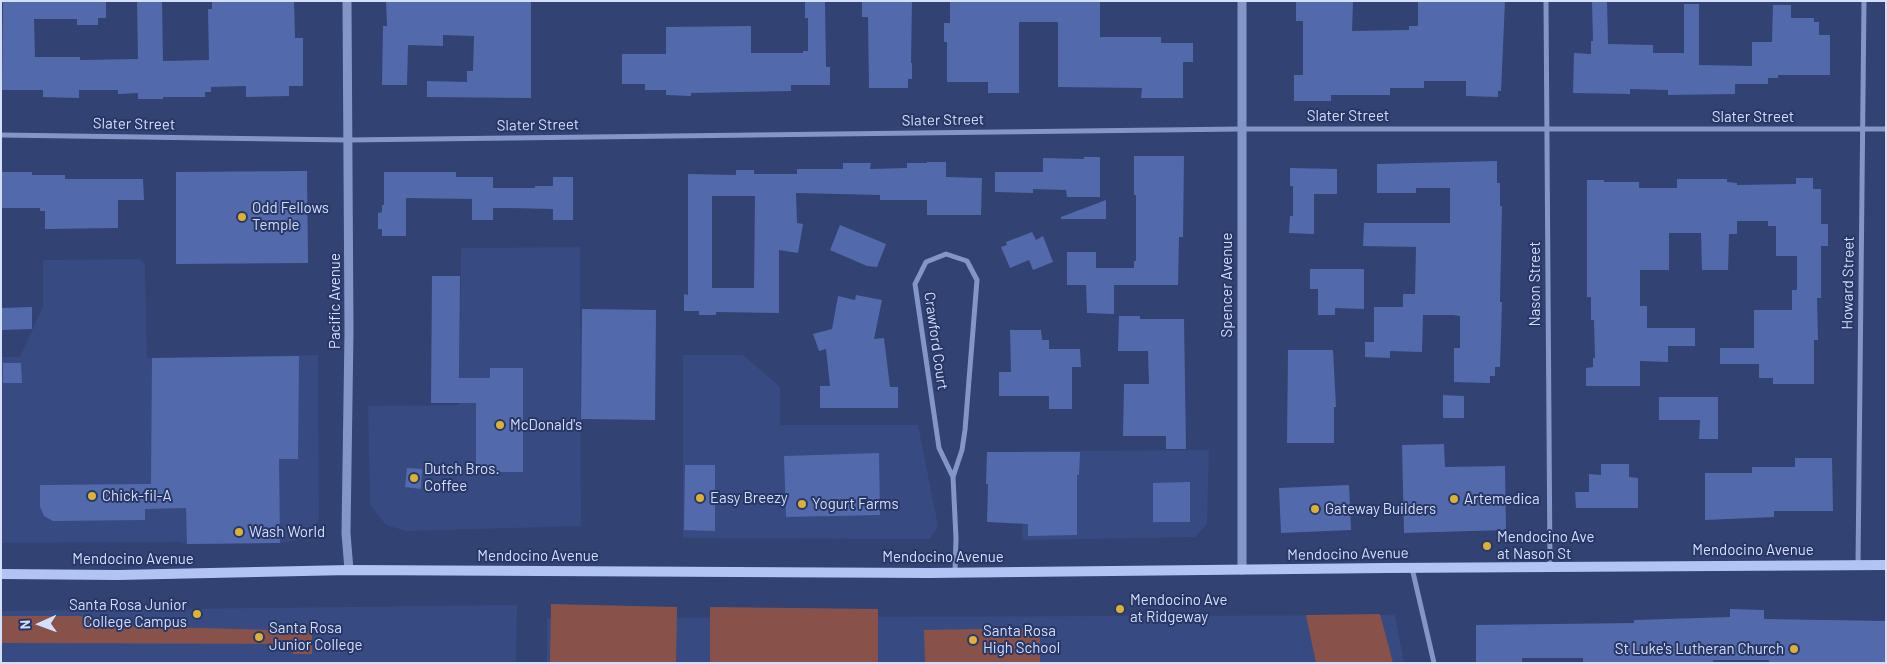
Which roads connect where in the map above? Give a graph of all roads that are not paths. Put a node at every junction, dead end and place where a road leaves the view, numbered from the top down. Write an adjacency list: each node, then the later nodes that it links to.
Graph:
1 (347, 1): 10 (street, Pacific Avenue)
2 (1242, 1): 5 (street, Spencer Avenue)
3 (1546, 1): 6 (street, Nason Street)
4 (1864, 1): 7 (street, Howard Street)
5 (1241, 129): 6 (street, Slater Street); 10 (street, Slater Street); 17 (street, Spencer Avenue)
6 (1547, 129): 7 (street, Slater Street); 14 (street, Nason Street)
7 (1863, 129): 8 (street, Slater Street); 12 (street, Howard Street)
8 (1886, 130)
9 (1, 135): 10 (street, Slater Street)
10 (348, 140): 16 (street, Pacific Avenue)
11 (953, 477): 11 (street, Crawford Court); 18 (street, Crawford Court)
12 (1858, 565): 13 (main road, Mendocino Avenue); 14 (main road, Mendocino Avenue)
13 (1886, 565)
14 (1550, 567): 15 (main road, Mendocino Avenue)
15 (1412, 568): 17 (main road, Mendocino Avenue); 20 (street)
16 (349, 570): 18 (main road, Mendocino Avenue); 19 (main road, Mendocino Avenue)
17 (1242, 570): 18 (main road, Mendocino Avenue)
18 (955, 572)
19 (1, 574)
20 (1434, 663)

